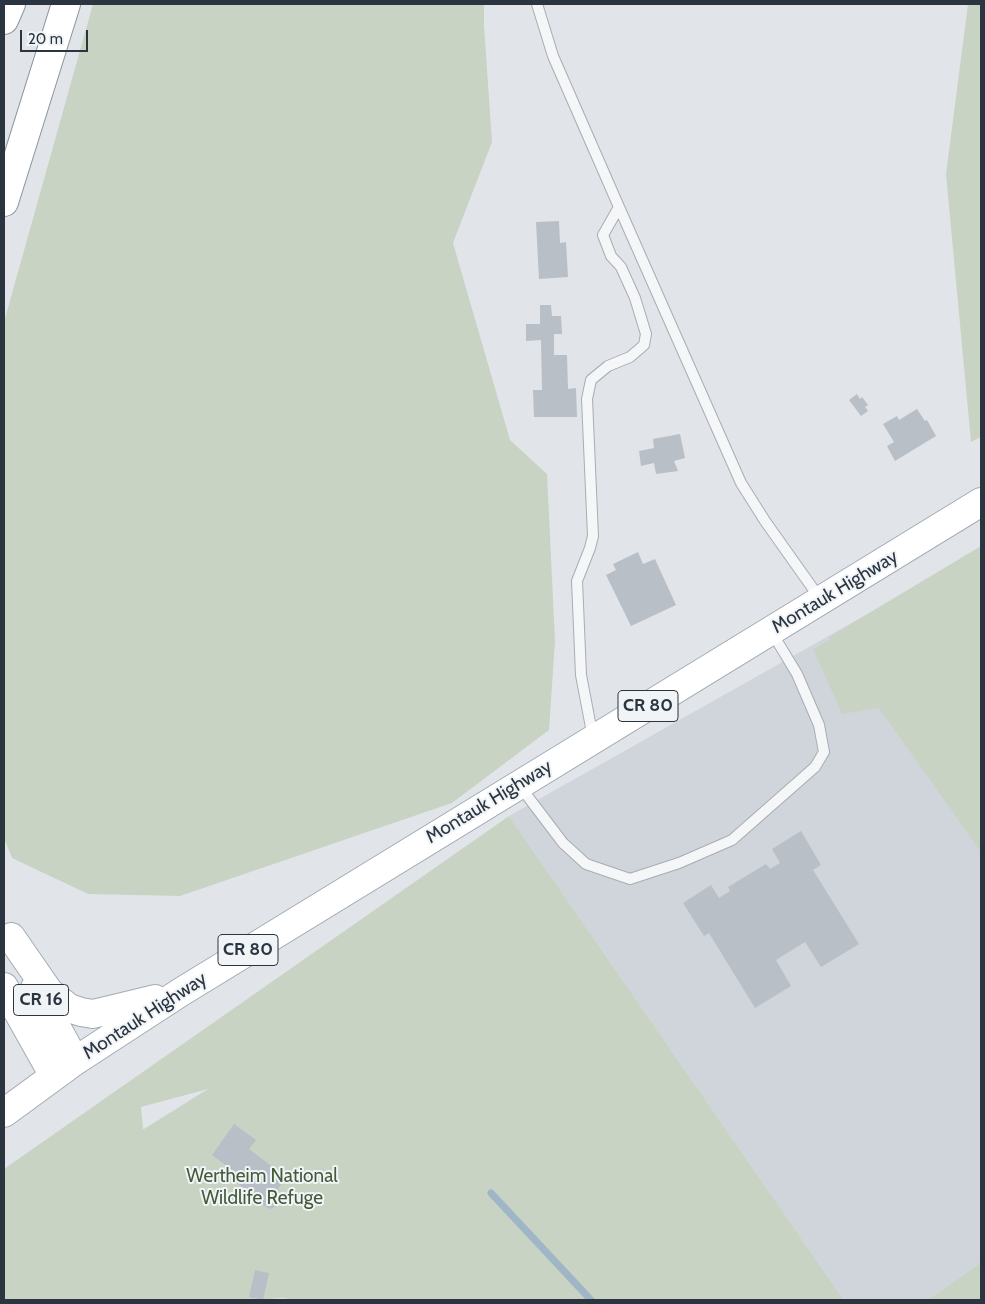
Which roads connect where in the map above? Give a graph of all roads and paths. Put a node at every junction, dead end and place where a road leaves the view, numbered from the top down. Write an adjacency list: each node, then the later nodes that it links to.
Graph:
1 (11, 4): 4 (main road)
2 (66, 4): 5 (main road)
3 (536, 4): 6 (lane)
4 (4, 20)
5 (4, 202)
6 (619, 207): 8 (lane); 10 (lane)
7 (981, 502): 8 (main road, Montauk Highway / CR 80)
8 (821, 600): 9 (main road, Montauk Highway / CR 80)
9 (771, 631): 10 (main road, Montauk Highway / CR 80); 11 (lane)
10 (593, 739): 11 (main road, Montauk Highway / CR 80)
11 (518, 784): 14 (main road, Montauk Highway / CR 80)
12 (8, 930): 14 (main road); 15 (main road, CR 16)
13 (4, 987): 15 (main road, CR 16)
14 (181, 992): 15 (main road, Montauk Highway / CR 80)
15 (65, 1068): 16 (main road, Montauk Highway / CR 80)
16 (4, 1114)

